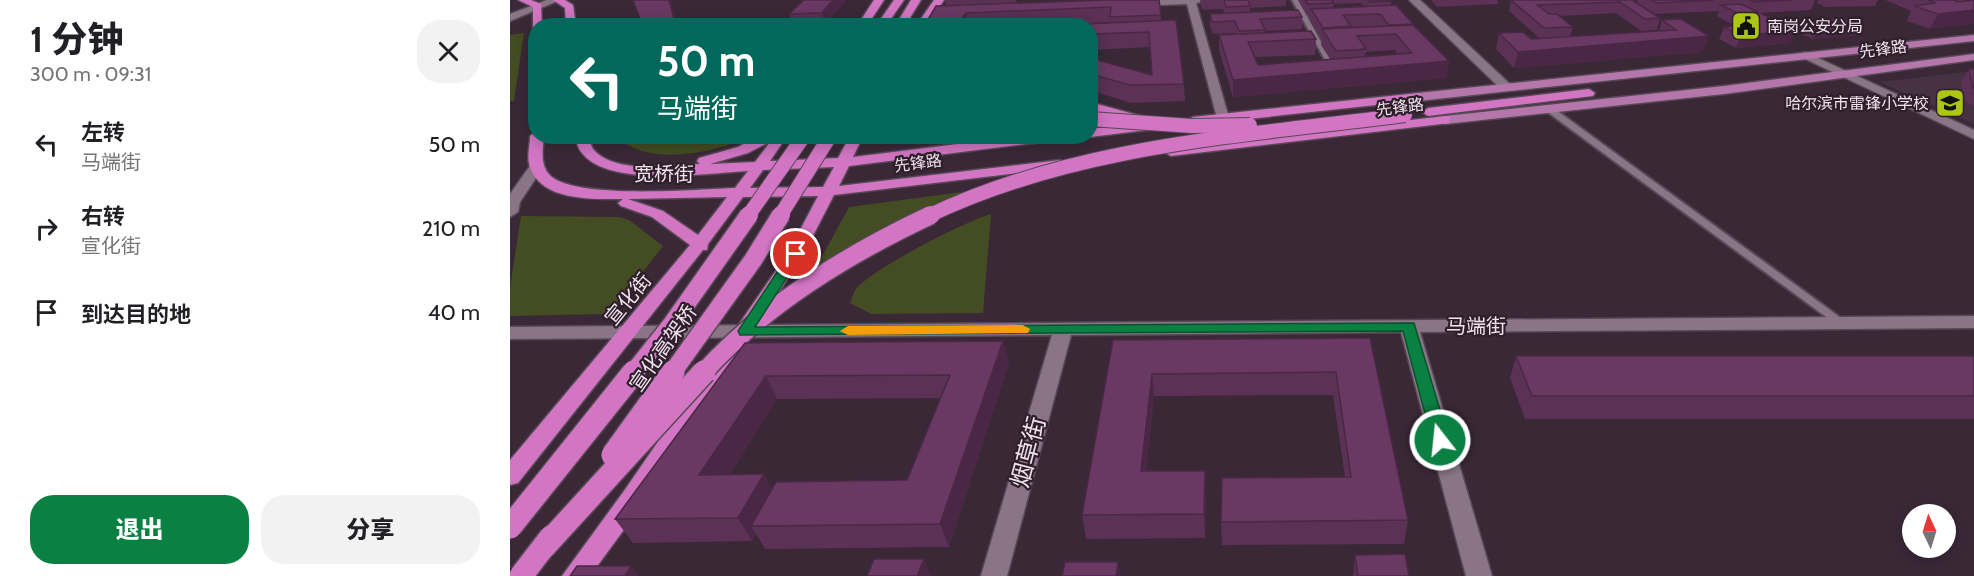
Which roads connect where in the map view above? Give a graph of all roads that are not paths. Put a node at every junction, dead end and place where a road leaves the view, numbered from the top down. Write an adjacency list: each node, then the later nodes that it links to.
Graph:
1 (523, 0): 12 (highway)
2 (556, 0): 12 (street); 16 (highway)
3 (879, 0): 17 (highway)
4 (899, 0): 13 (highway)
5 (915, 0): 20 (highway)
6 (939, 0): 21 (highway)
7 (1191, 0): 8 (street); 11 (street); 33 (street)
8 (1204, 0)
9 (1295, 0): 25 (lane)
10 (1414, 0): 27 (street)
11 (1126, 3)
12 (537, 6): 14 (street); 15 (highway)
13 (892, 9): 18 (highway); 19 (highway)
14 (510, 18)
15 (537, 18)
16 (571, 18)
17 (867, 18)
18 (886, 18)
19 (893, 18)
20 (905, 18)
21 (930, 18)
22 (1974, 38): 23 (main road, 先锋路)
23 (1805, 56): 26 (street); 27 (main road, 先锋路)
24 (1974, 57): 26 (main road, 先锋路)
25 (1334, 69)
26 (1839, 73): 28 (main road); 31 (main road, 先锋路); 38 (street)
27 (1506, 87): 29 (main road, 先锋路)
28 (1589, 93): 32 (highway)
29 (1418, 97): 33 (highway, 先锋路)
30 (1098, 108): 36 (highway)
31 (1549, 109): 35 (main road, 先锋路); 57 (lane)
32 (1405, 115): 34 (highway, bridge); 65 (highway, bridge)
33 (1222, 118): 36 (highway, 先锋路)
34 (1098, 120)
35 (1445, 120): 51 (highway, 先锋路)
36 (1177, 123): 37 (highway, 先锋路)
37 (1098, 132)
38 (1974, 135)
39 (537, 144): 48 (highway)
40 (584, 144): 50 (highway, 宽桥街)
41 (754, 144): 50 (highway)
42 (775, 144): 49 (highway, 宣化街)
43 (798, 144): 64 (highway, 宣化高架桥, bridge)
44 (825, 144): 65 (highway, 宣化高架桥, bridge)
45 (853, 144): 47 (highway)
46 (993, 144): 47 (highway, 先锋路)
47 (844, 162): 49 (highway, 宽桥街); 51 (highway)
48 (537, 166): 53 (highway, 宽桥街); 54 (street)
49 (760, 166): 50 (highway, 宽桥街); 52 (highway, 宣化街)
50 (625, 169)
51 (831, 191): 52 (highway, 宽桥街); 60 (highway)
52 (739, 194): 53 (highway, 宽桥街); 55 (highway, 宣化街)
53 (589, 195): 55 (highway)
54 (510, 212)
55 (701, 246): 62 (highway, 宣化街)
56 (1974, 322): 57 (street, 马端街)
57 (1841, 323): 58 (street, 马端街)
58 (1408, 326): 59 (street, 马端街); 69 (street)
59 (1062, 329): 60 (street, 马端街); 68 (street, 烟草街)
60 (745, 331): 62 (street, 马端街); 67 (highway)
61 (510, 333): 62 (street, 马端街)
62 (632, 333): 63 (highway, 宣化街)
63 (510, 476)
64 (510, 527)
65 (544, 547): 66 (highway, 宣化高架桥, bridge)
66 (521, 576)
67 (575, 576)
68 (994, 576)
69 (1479, 576)

